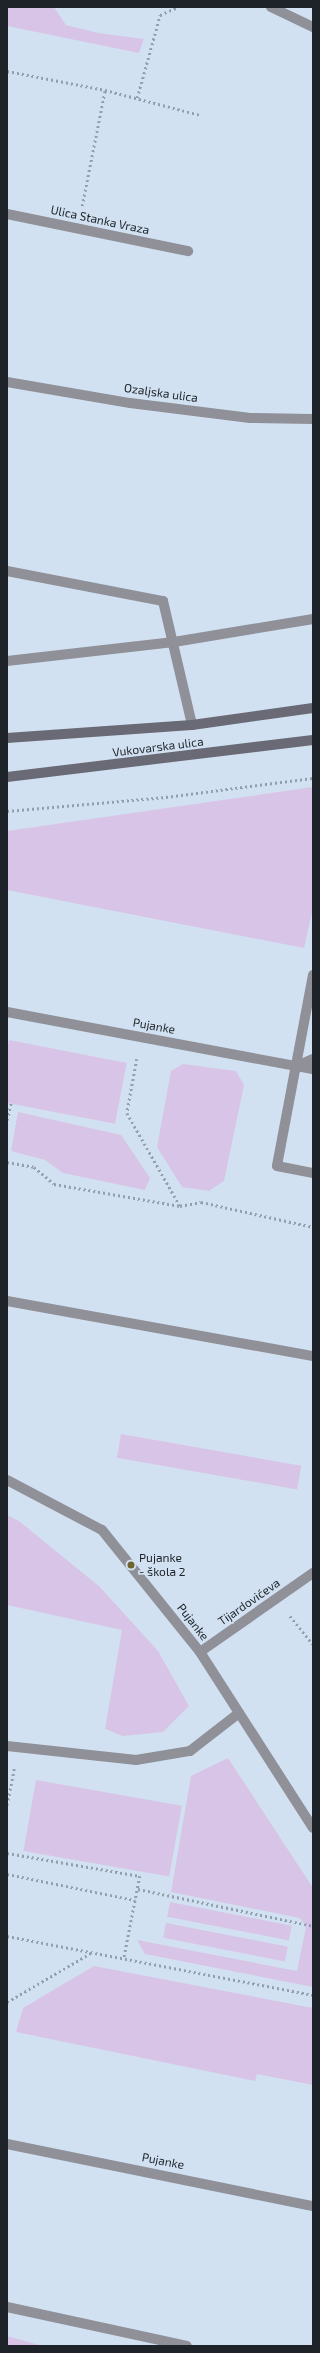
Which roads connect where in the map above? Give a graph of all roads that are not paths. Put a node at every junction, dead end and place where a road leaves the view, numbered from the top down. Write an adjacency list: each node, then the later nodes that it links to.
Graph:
1 (271, 7): 2 (street)
2 (313, 27)
3 (7, 214): 4 (street, Ulica Stanka Vraza)
4 (188, 251)
5 (7, 382): 6 (street, Ozaljska ulica)
6 (313, 419)
7 (7, 571): 9 (street)
8 (313, 619): 9 (street)
9 (174, 642): 10 (street); 12 (street)
10 (7, 661)
11 (313, 708): 12 (street, Vukovarska ulica)
12 (192, 726): 13 (street, Vukovarska ulica)
13 (7, 738)
14 (313, 740): 15 (street, Vukovarska ulica)
15 (7, 777)
16 (313, 975): 19 (street)
17 (7, 1012): 19 (street, Pujanke)
18 (313, 1059): 19 (street)
19 (297, 1066): 20 (street, Pujanke); 21 (street)
20 (313, 1069)
21 (313, 1173)
22 (7, 1301): 23 (street)
23 (313, 1356)
24 (7, 1480): 26 (street, Pujanke)
25 (313, 1573): 26 (street, Tijardovićeva)
26 (200, 1652): 27 (street, Pujanke)
27 (239, 1713): 28 (street); 29 (street, Pujanke)
28 (7, 1746)
29 (313, 1828)
30 (7, 2144): 31 (street, Pujanke)
31 (313, 2206)
32 (7, 2308): 33 (street)
33 (187, 2346)

